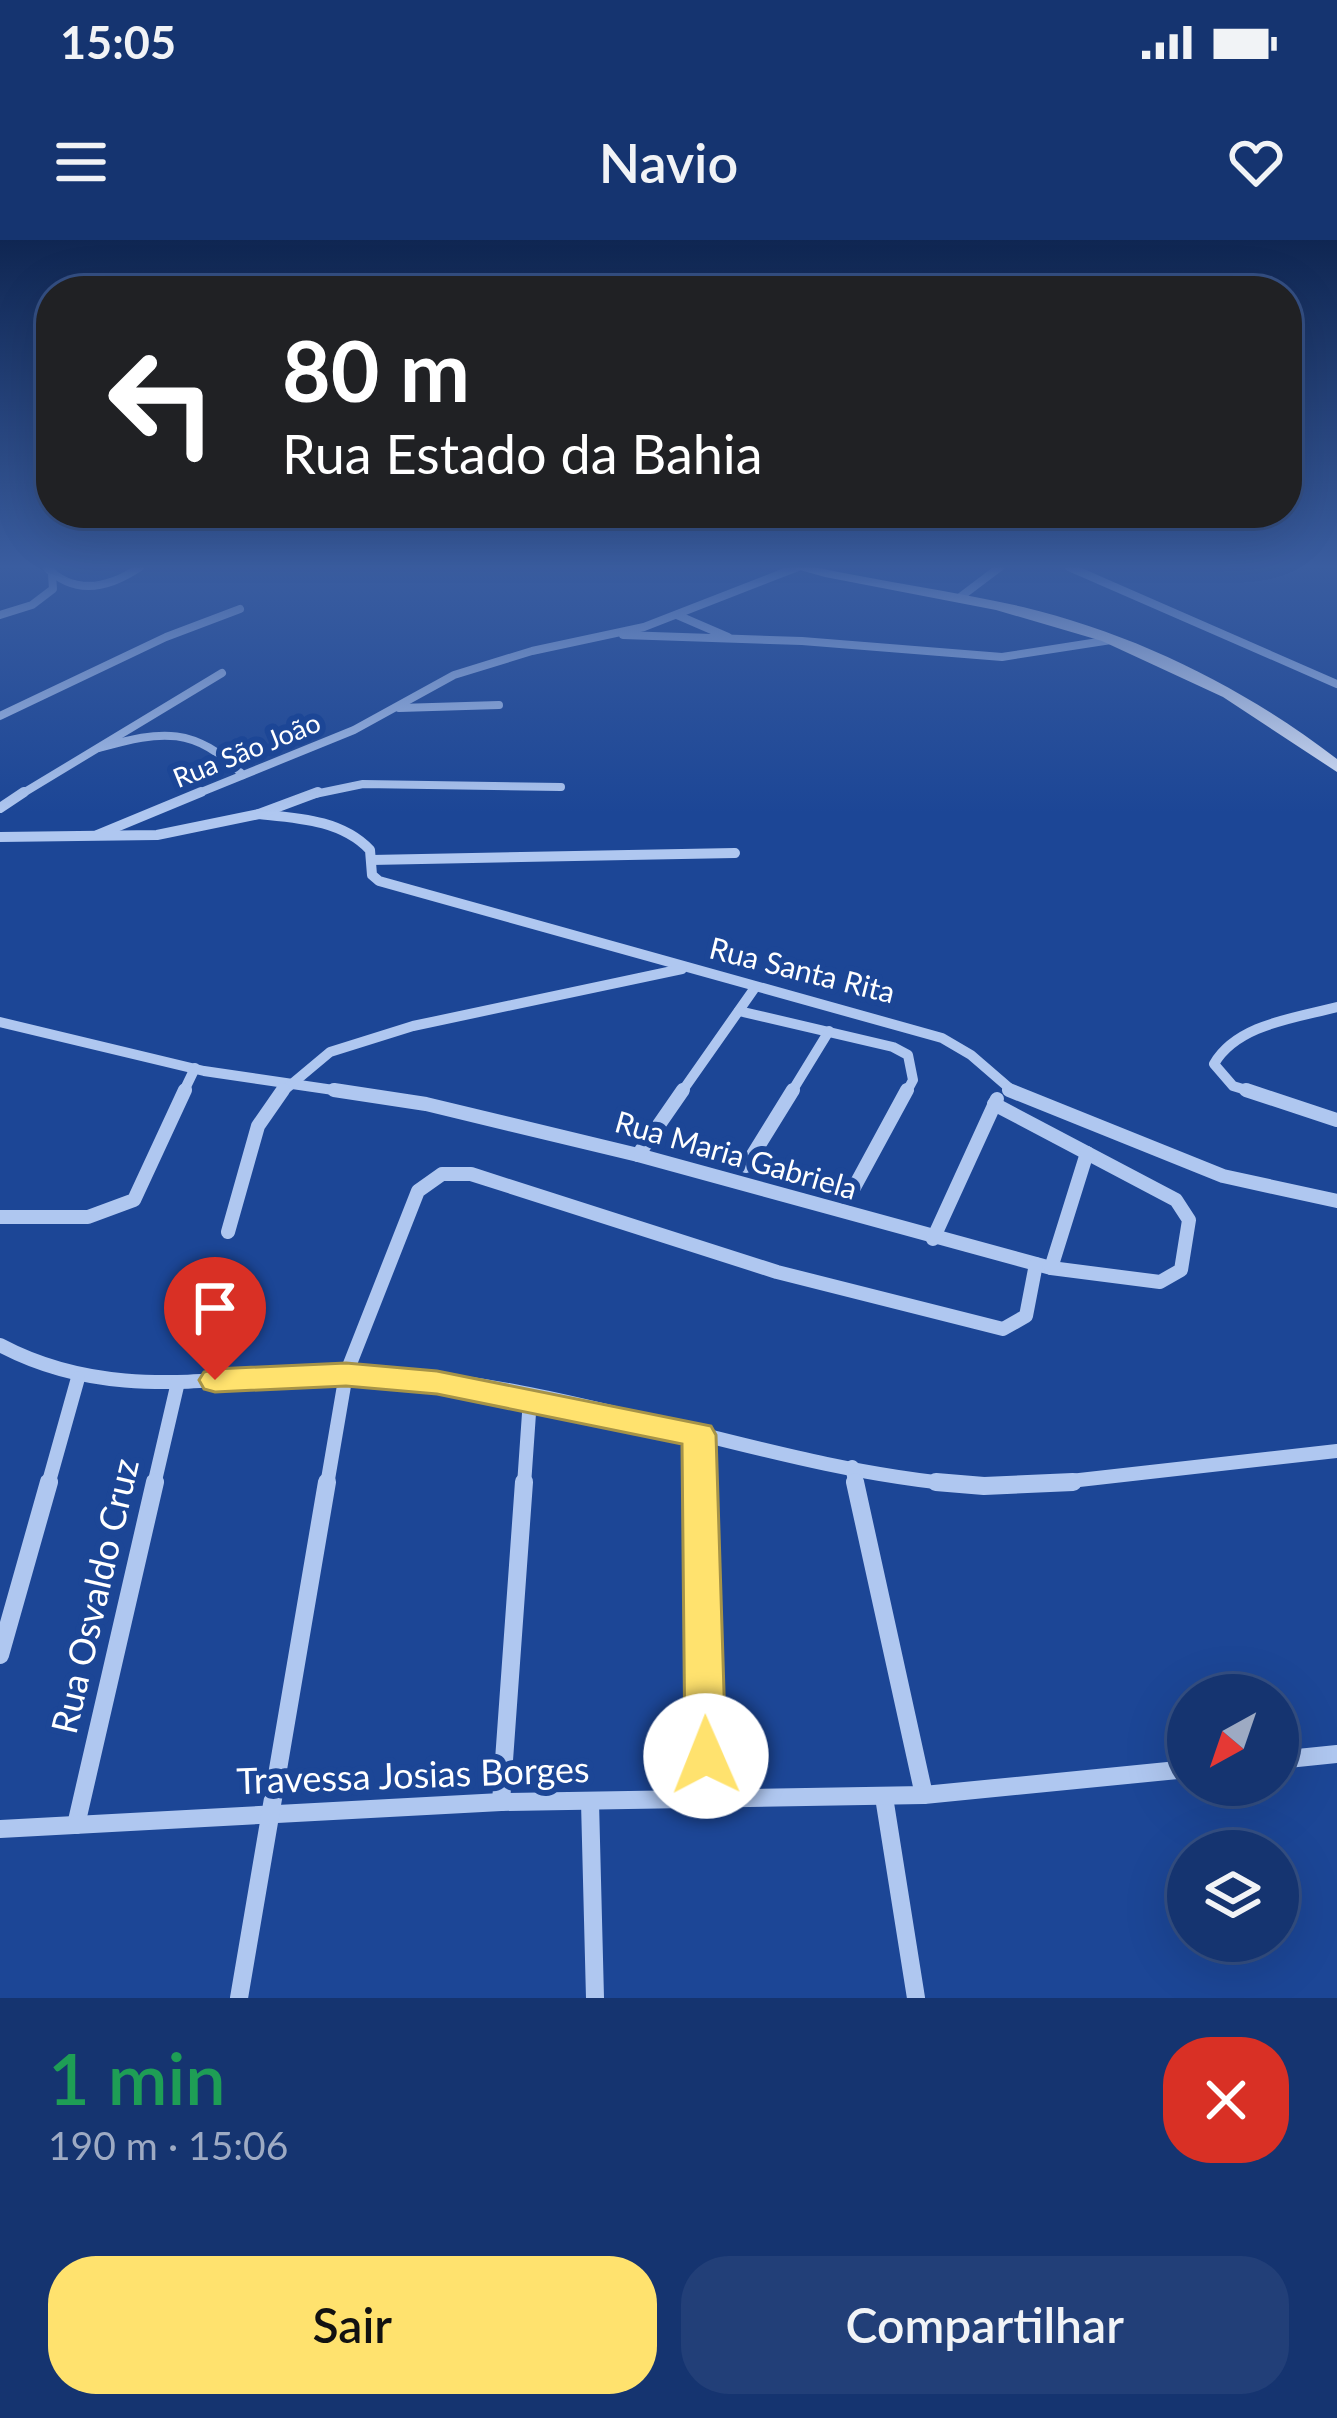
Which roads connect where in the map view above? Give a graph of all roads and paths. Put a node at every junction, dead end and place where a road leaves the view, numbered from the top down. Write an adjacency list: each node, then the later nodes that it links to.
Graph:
1 (141, 649): 11 (street)
2 (547, 649): 10 (street, Rua São João)
3 (895, 649): 4 (street, Rua São João)
4 (1078, 649)
5 (1130, 649): 13 (street)
6 (1257, 649): 8 (street)
7 (222, 673): 12 (street)
8 (1337, 684)
9 (499, 705): 10 (street)
10 (399, 708): 14 (street, Rua São João)
11 (0, 716)
12 (86, 752): 14 (street); 17 (street)
13 (1337, 767)
14 (243, 775): 20 (street, Rua São João)
15 (562, 787): 19 (street)
16 (0, 799): 17 (street)
17 (13, 800): 18 (street)
18 (0, 808)
19 (260, 814): 20 (street); 23 (street, Rua Santa Rita)
20 (97, 835): 21 (street)
21 (0, 837)
22 (735, 853): 23 (street)
23 (371, 860): 24 (street, Rua Santa Rita)
24 (683, 968): 25 (street, Rua Santa Rita); 31 (street)
25 (754, 989): 27 (street); 32 (street, Rua Santa Rita)
26 (1337, 1007): 34 (street)
27 (739, 1012): 29 (street); 36 (street)
28 (0, 1022): 30 (street, Rua Maria Gabriela)
29 (829, 1031): 37 (street); 38 (street)
30 (195, 1068): 31 (street, Rua Maria Gabriela); 40 (street)
31 (289, 1083): 36 (street, Rua Maria Gabriela); 41 (street)
32 (1003, 1087): 33 (street); 39 (street, Rua Santa Rita)
33 (994, 1104): 35 (street, Rua Maria Gabriela); 42 (street)
34 (1337, 1120)
35 (1087, 1153): 43 (street); 43 (street, Rua Maria Gabriela)
36 (638, 1155): 42 (street, Rua Maria Gabriela)
37 (746, 1166)
38 (850, 1195)
39 (1337, 1201)
40 (0, 1217)
41 (228, 1232)
42 (932, 1239): 43 (street, Rua Maria Gabriela)
43 (1043, 1266): 45 (street)
44 (0, 1345): 46 (street)
45 (346, 1374): 47 (street); 48 (street); 61 (street)
46 (78, 1378): 47 (street); 52 (street)
47 (178, 1382): 62 (street, Rua Osvaldo Cruz)
48 (530, 1399): 49 (street); 58 (street)
49 (699, 1435): 51 (street); 60 (street)
50 (1337, 1451): 51 (street)
51 (852, 1467): 56 (street)
52 (0, 1655)
53 (1337, 1754): 54 (street)
54 (1299, 1758)
55 (1167, 1771): 56 (street, Travessa Josias Borges)
56 (924, 1795): 57 (street, Travessa Josias Borges)
57 (884, 1797): 60 (street, Travessa Josias Borges); 66 (street)
58 (501, 1802): 59 (street, Travessa Josias Borges); 61 (street, Travessa Josias Borges)
59 (590, 1802): 60 (street, Travessa Josias Borges); 65 (street)
60 (707, 1802)
61 (273, 1811): 62 (street, Travessa Josias Borges); 64 (street)
62 (76, 1825): 63 (street, Travessa Josias Borges)
63 (0, 1829)
64 (239, 1998)
65 (596, 1998)
66 (916, 1998)

